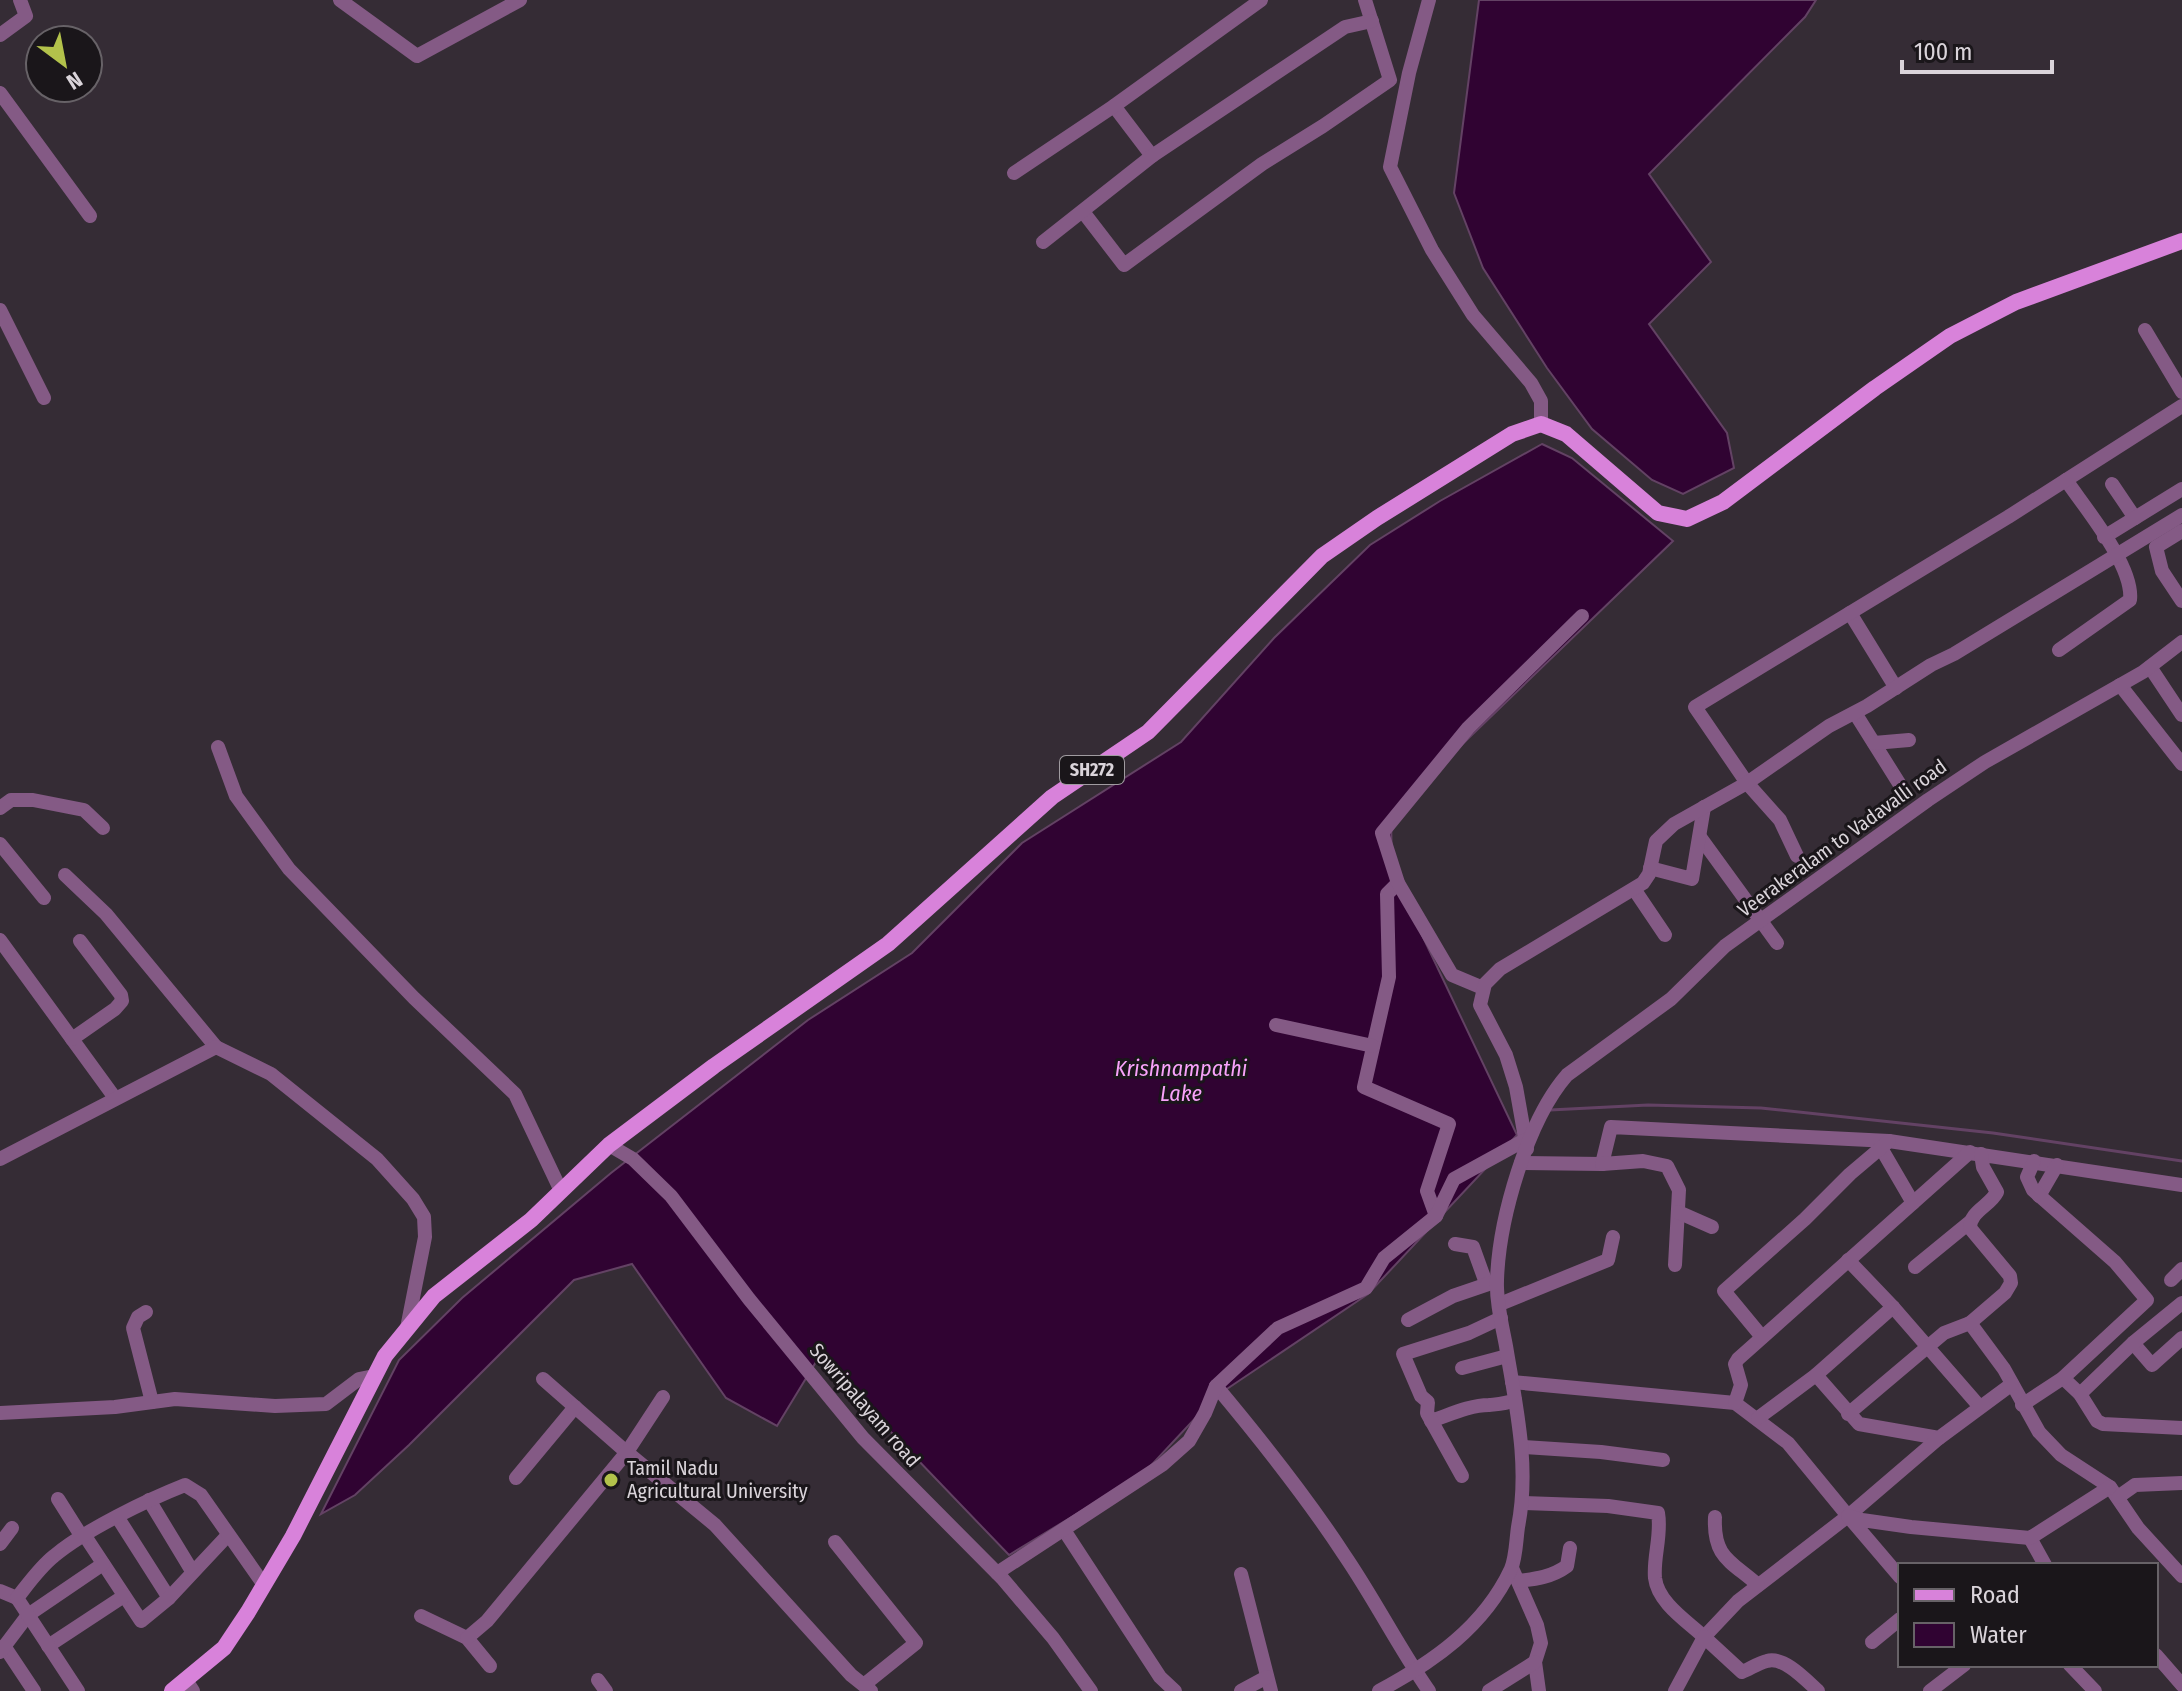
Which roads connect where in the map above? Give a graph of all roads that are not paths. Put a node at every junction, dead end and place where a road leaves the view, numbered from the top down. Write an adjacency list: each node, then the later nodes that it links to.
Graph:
1 (20, 0): 8 (street)
2 (340, 0): 3 (street)
3 (520, 0)
4 (1261, 0): 12 (street)
5 (1365, 0): 7 (street)
6 (1429, 0): 9 (street)
7 (1372, 21): 10 (street); 13 (street)
8 (0, 35)
9 (1409, 73): 10 (street); 24 (street)
10 (1390, 80): 15 (street)
11 (0, 93): 16 (street)
12 (1114, 106): 13 (street); 14 (street)
13 (1152, 156): 15 (street)
14 (1014, 173)
15 (1084, 213): 18 (street)
16 (90, 216)
17 (2182, 241): 24 (main road)
18 (1043, 242)
19 (0, 310): 22 (street)
20 (2145, 330): 21 (street)
21 (2182, 392)
22 (44, 398)
23 (2182, 406): 25 (street)
24 (1541, 424): 73 (main road, SH272)
25 (2066, 480): 31 (street); 34 (street)
26 (2112, 484): 29 (street)
27 (2182, 489): 29 (street)
28 (2182, 515): 32 (street)
29 (2135, 518): 31 (street)
30 (2182, 531): 33 (street)
31 (2104, 537): 32 (street)
32 (2117, 555): 37 (street); 40 (street)
33 (2182, 601)
34 (1850, 613): 40 (street); 47 (street)
35 (1582, 616): 57 (street)
36 (2182, 642): 38 (street, Veerakeralam to Vadavalli road)
37 (2059, 650)
38 (2150, 667): 39 (street, Veerakeralam to Vadavalli road); 42 (street)
39 (2120, 685): 46 (street); 60 (street, Veerakeralam to Vadavalli road)
40 (1896, 688): 41 (street)
41 (1855, 713): 44 (street); 47 (street)
42 (2182, 715)
43 (1909, 740): 44 (street)
44 (1874, 743): 48 (street)
45 (218, 747): 80 (street)
46 (2182, 764)
47 (1747, 783): 49 (street); 54 (street)
48 (1902, 788)
49 (1704, 807): 52 (street); 55 (street)
50 (0, 808): 51 (street)
51 (103, 828)
52 (1700, 837): 55 (street); 60 (street)
53 (0, 844): 59 (street)
54 (1797, 856)
55 (1650, 868): 58 (street)
56 (65, 875): 69 (street)
57 (1398, 883): 65 (street); 68 (street)
58 (1634, 889): 61 (street); 65 (street)
59 (44, 898)
60 (1762, 920): 64 (street); 71 (street, Veerakeralam to Vadavalli road)
61 (1665, 935)
62 (0, 940): 67 (street)
63 (80, 941): 67 (street)
64 (1777, 943)
65 (1483, 988): 71 (street)
66 (1276, 1025): 68 (street)
67 (72, 1039): 70 (street)
68 (1373, 1046): 84 (street)
69 (216, 1047): 70 (street); 99 (street)
70 (115, 1098): 75 (street)
71 (1526, 1142): 77 (street); 84 (street); 92 (street)
72 (1885, 1144): 74 (street); 77 (street); 82 (street); 100 (street)
73 (609, 1145): 80 (main road, SH272); 153 (street, Sowripalayam road)
74 (1976, 1153): 76 (street); 82 (street); 85 (street)
75 (0, 1159)
76 (2034, 1161): 78 (street); 81 (street)
77 (1602, 1164): 83 (street)
78 (2057, 1165): 79 (street); 81 (street)
79 (2182, 1185)
80 (561, 1191): 99 (main road, SH272)
81 (2039, 1196): 108 (street)
82 (1913, 1203): 89 (street)
83 (1678, 1212): 86 (street); 90 (street)
84 (1436, 1216): 112 (street)
85 (1970, 1222): 91 (street); 98 (street)
86 (1712, 1227)
87 (1613, 1237): 95 (street)
88 (1455, 1244): 92 (street)
89 (1848, 1260): 94 (street); 100 (street)
90 (1675, 1265)
91 (1915, 1267)
92 (1492, 1282): 95 (street); 97 (street)
93 (2182, 1303): 102 (street)
94 (1893, 1307): 103 (street); 106 (street)
95 (1500, 1311): 104 (street); 124 (street)
96 (146, 1312): 116 (street)
97 (1408, 1320)
98 (1970, 1323): 103 (street); 111 (street)
99 (407, 1328): 107 (main road, SH272)
100 (1762, 1337): 117 (street)
101 (2182, 1338): 102 (street)
102 (2133, 1343): 113 (street)
103 (1928, 1346): 120 (street); 122 (street)
104 (1507, 1356): 105 (street); 110 (street)
105 (1462, 1368)
106 (1816, 1375): 122 (street); 123 (street)
107 (374, 1376): 116 (street); 158 (main road, SH272)
108 (2063, 1378): 113 (street); 118 (street)
109 (543, 1379): 119 (street)
110 (1512, 1382): 115 (street); 117 (street)
111 (2012, 1384): 118 (street); 120 (street)
112 (1216, 1386): 143 (street); 177 (street)
113 (2080, 1394): 125 (street)
114 (663, 1397): 128 (street)
115 (1515, 1400): 124 (street); 127 (street)
116 (152, 1402): 121 (street)
117 (1735, 1403): 123 (street)
118 (2022, 1405): 129 (street)
119 (575, 1407): 128 (street); 133 (street)
120 (1980, 1407): 126 (street)
121 (0, 1413)
122 (1848, 1414): 126 (street)
123 (1758, 1418): 139 (street)
124 (1431, 1421): 132 (street)
125 (2182, 1428)
126 (1939, 1438): 139 (street)
127 (1523, 1447): 130 (street); 138 (street)
128 (627, 1452): 168 (street); 181 (street)
129 (2061, 1455): 131 (street); 135 (street)
130 (1663, 1460)
131 (2047, 1464)
132 (1462, 1476)
133 (516, 1478)
134 (2182, 1483): 135 (street)
135 (2114, 1492): 146 (street); 157 (street)
136 (58, 1499): 145 (street)
137 (149, 1500): 141 (street); 144 (street); 152 (street)
138 (1524, 1503): 155 (street); 167 (street)
139 (1848, 1516): 146 (street); 156 (street); 159 (street)
140 (1715, 1517): 159 (street)
141 (118, 1518): 145 (street); 163 (street)
142 (12, 1528): 148 (street)
143 (1064, 1530): 153 (street); 186 (street)
144 (228, 1535): 152 (street); 158 (street)
145 (83, 1537): 151 (street); 162 (street)
146 (2030, 1538): 150 (street)
147 (835, 1542): 181 (street)
148 (0, 1544)
149 (1570, 1548): 155 (street)
150 (2044, 1563)
151 (103, 1564): 161 (street); 164 (street)
152 (192, 1571): 163 (street)
153 (997, 1573): 185 (street, Sowripalayam road)
154 (1241, 1574): 178 (street)
155 (1515, 1574): 173 (street); 177 (street)
156 (1898, 1575)
157 (2182, 1576)
158 (264, 1585): 180 (main road, SH272)
159 (1758, 1585): 167 (street)
160 (0, 1591): 162 (street)
161 (124, 1596): 163 (street); 170 (street)
162 (17, 1598): 164 (street)
163 (169, 1598)
164 (28, 1615): 170 (street); 171 (street)
165 (421, 1616): 168 (street)
166 (1898, 1621): 169 (street)
167 (1704, 1637): 192 (street); 193 (street)
168 (467, 1638): 174 (street)
169 (1872, 1642)
170 (48, 1646): 182 (street)
171 (2, 1649): 183 (street)
172 (2158, 1657): 179 (street)
173 (1535, 1662): 190 (street); 191 (street)
174 (490, 1666)
175 (1961, 1667): 194 (street)
176 (2072, 1667): 195 (street)
177 (1415, 1671): 188 (street); 189 (street)
178 (1269, 1684): 187 (street)
179 (2182, 1685)
180 (190, 1686): 184 (main road, SH272)
181 (868, 1688)
182 (72, 1689)
183 (34, 1691)
184 (172, 1691)
185 (1091, 1691)
186 (1175, 1691)
187 (1241, 1691)
188 (1379, 1691)
189 (1429, 1691)
190 (1489, 1691)
191 (1539, 1691)
192 (1675, 1691)
193 (1818, 1691)
194 (1930, 1691)
195 (2095, 1691)

